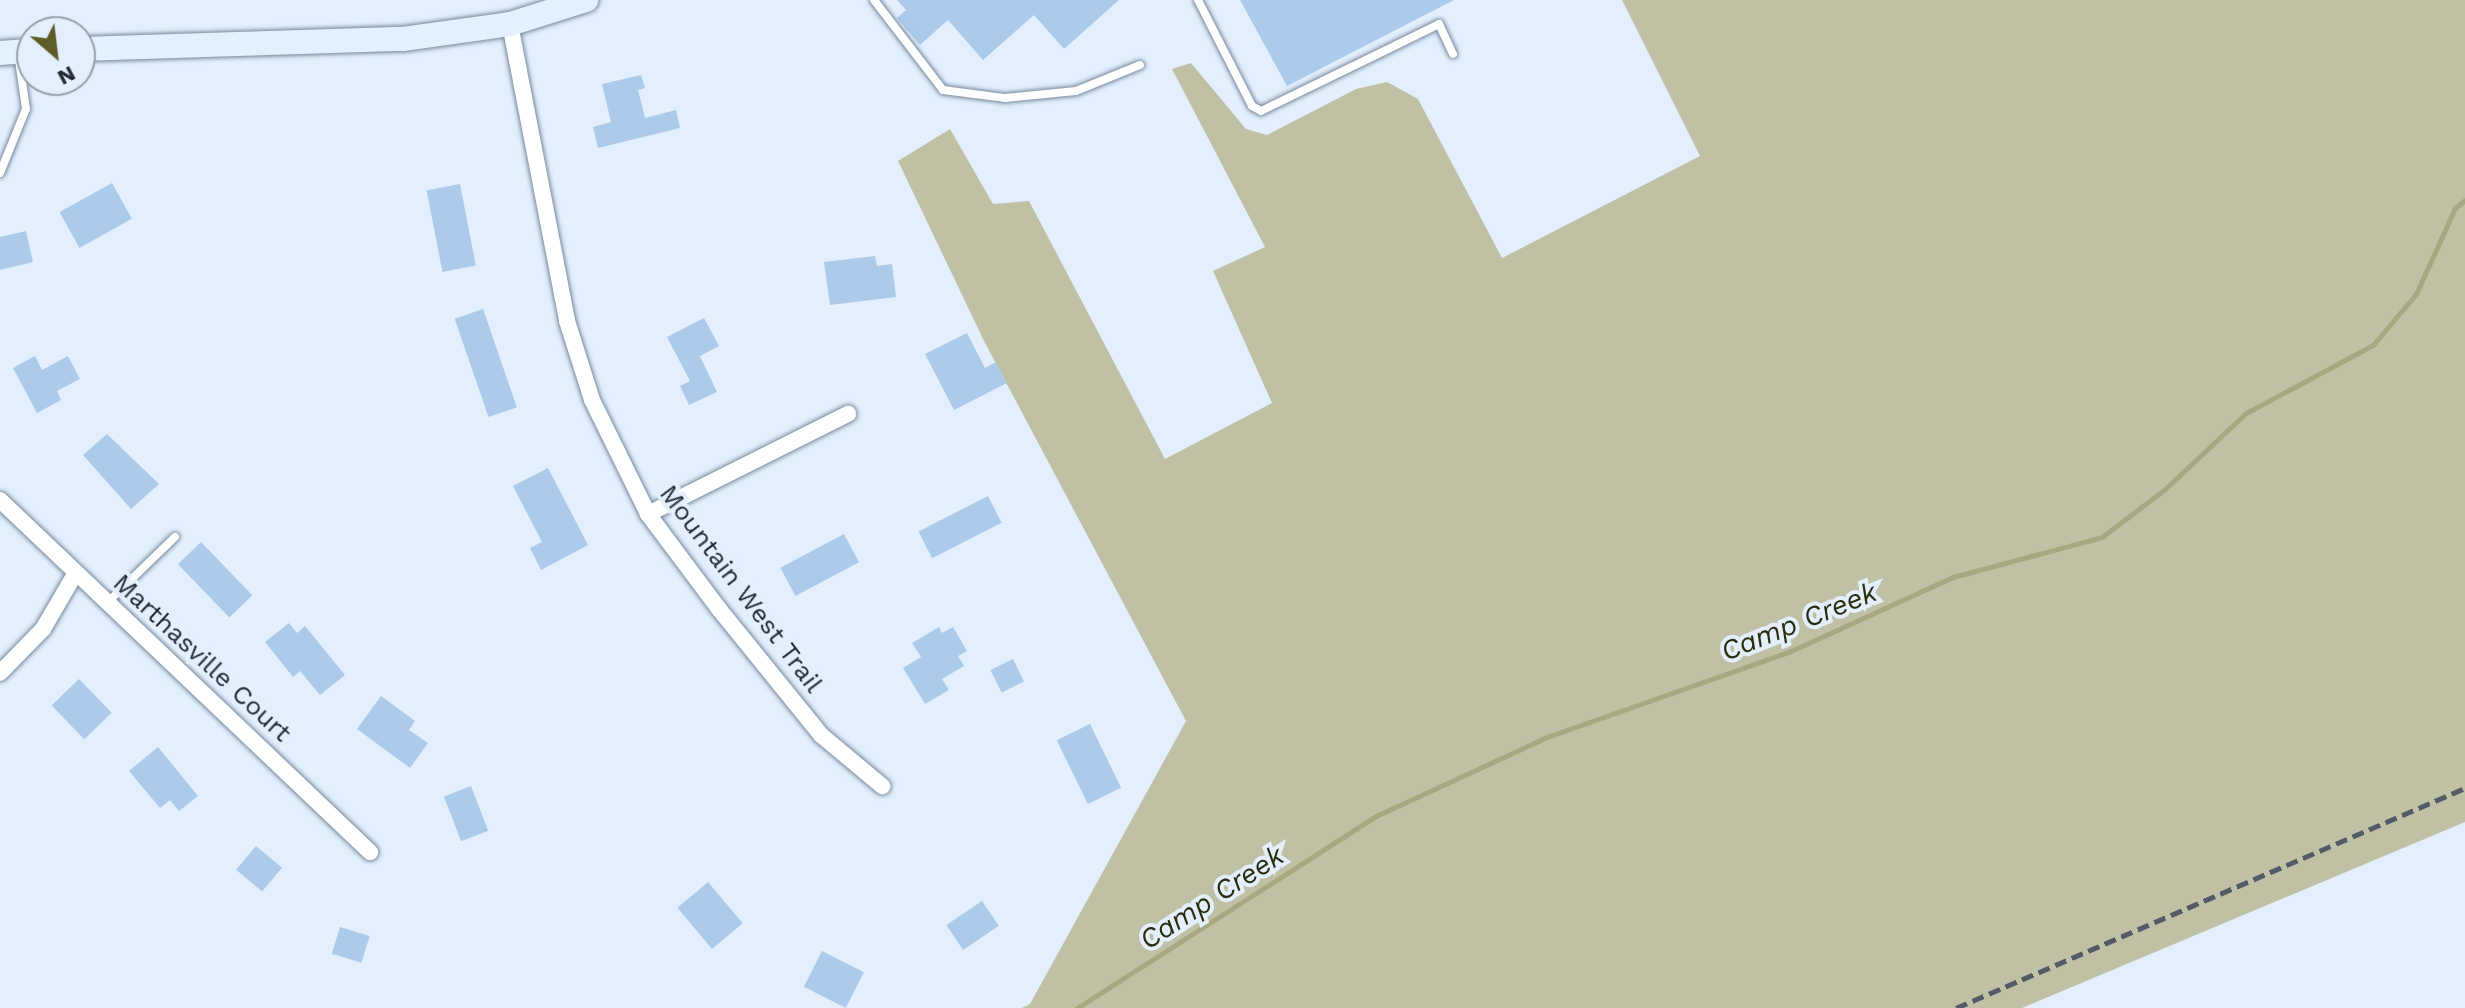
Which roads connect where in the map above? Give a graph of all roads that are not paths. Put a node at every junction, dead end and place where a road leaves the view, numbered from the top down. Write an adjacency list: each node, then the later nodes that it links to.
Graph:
1 (586, 0): 4 (main road)
2 (874, 0): 7 (lane)
3 (1198, 0): 6 (lane)
4 (510, 24): 5 (main road); 12 (street, Mountain West Trail)
5 (96, 49)
6 (1453, 54)
7 (1140, 65)
8 (24, 96): 9 (lane)
9 (0, 173)
10 (848, 414): 12 (street)
11 (0, 500): 14 (street, Marthasville Court)
12 (648, 514): 17 (street, Mountain West Trail)
13 (175, 537): 15 (lane)
14 (75, 574): 15 (street, Marthasville Court); 16 (street)
15 (109, 601): 18 (street, Marthasville Court)
16 (0, 673)
17 (882, 786)
18 (370, 852)

